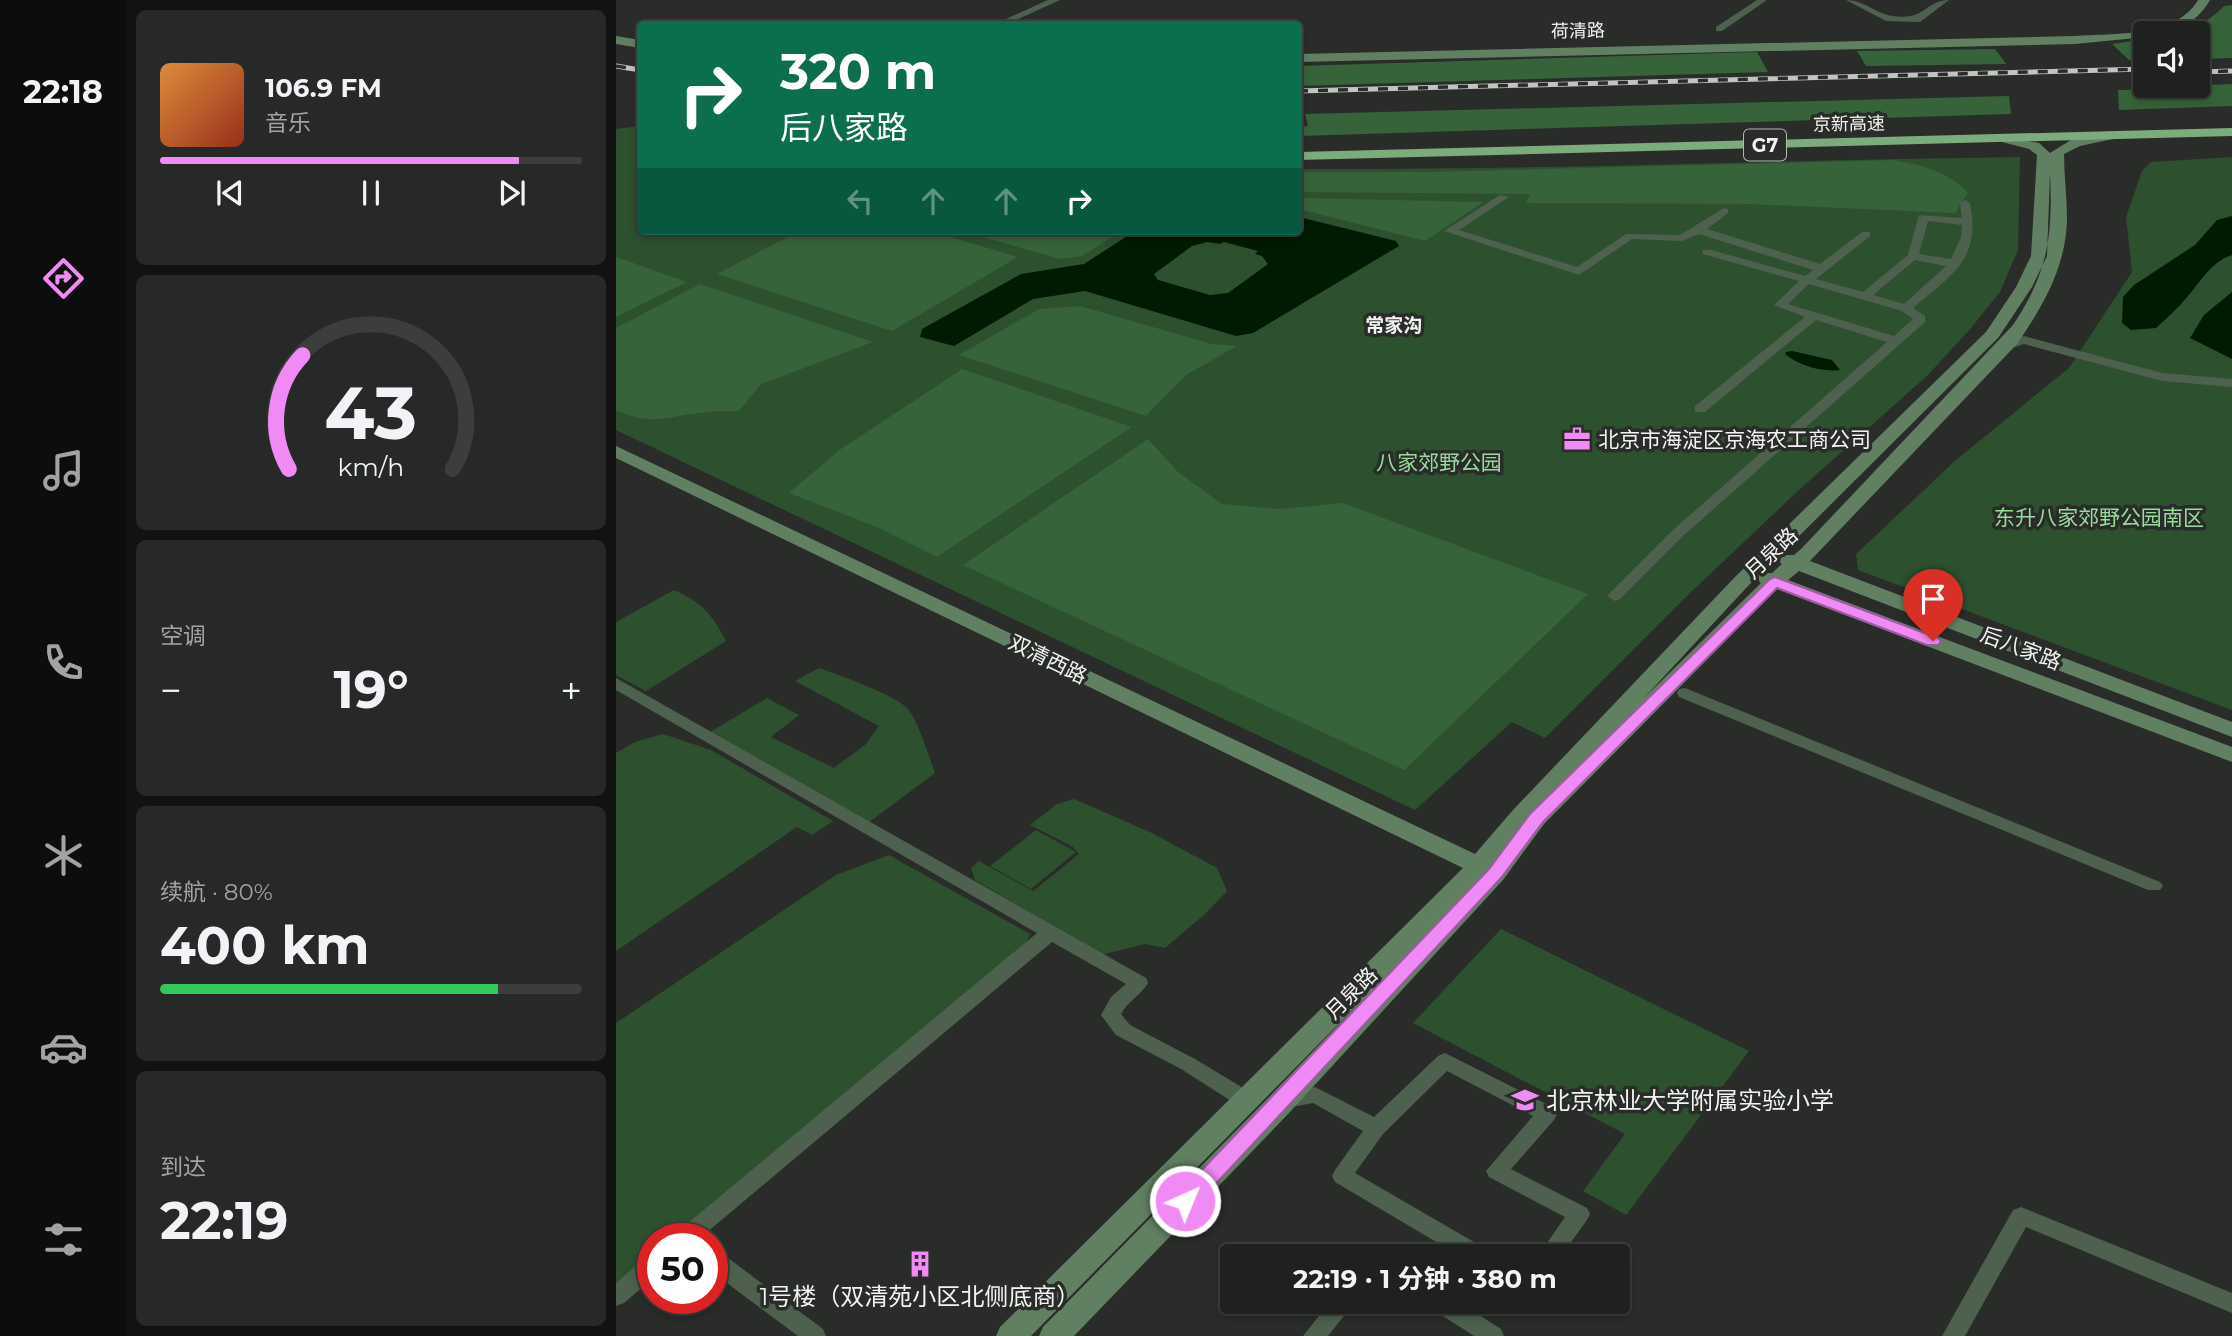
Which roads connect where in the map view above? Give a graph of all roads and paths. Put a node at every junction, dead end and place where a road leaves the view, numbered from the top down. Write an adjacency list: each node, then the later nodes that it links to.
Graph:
1 (1056, 0): 6 (street)
2 (1763, 0): 7 (street)
3 (1850, 0): 4 (street)
4 (1945, 0)
5 (2204, 0): 12 (main road, 荷清路)
6 (1007, 21)
7 (1719, 29)
8 (616, 40): 9 (main road)
9 (637, 44)
10 (616, 50): 11 (main road)
11 (637, 53)
12 (1302, 57)
13 (2232, 121): 17 (highway, 京新高速 / G7)
14 (2232, 132): 15 (highway, 京新高速 / G7)
15 (2108, 136): 16 (highway, 京新高速 / G7); 34 (main road, 月泉路)
16 (2007, 139): 18 (highway, 京新高速 / G7); 38 (main road, 月泉路)
17 (1302, 144)
18 (1302, 156)
19 (1504, 197): 23 (street)
20 (1965, 203): 22 (street)
21 (1724, 211): 23 (street)
22 (1970, 222): 26 (street); 27 (street)
23 (1698, 230): 28 (street)
24 (1866, 234): 28 (street)
25 (1707, 252): 29 (street)
26 (1913, 256): 27 (street); 30 (street)
27 (1956, 264): 31 (street)
28 (1821, 268): 29 (street)
29 (1807, 280): 30 (street); 32 (street)
30 (1865, 296): 31 (street)
31 (1906, 308): 33 (street)
32 (1814, 315): 33 (street); 36 (street)
33 (1897, 341): 42 (street)
34 (2003, 347): 35 (street); 39 (main road, 月泉路)
35 (2232, 383)
36 (1700, 409)
37 (616, 452): 47 (main road, 双清西路)
38 (1771, 553): 39 (main road, 后八家路); 40 (main road, 月泉路)
39 (1796, 562): 41 (main road, 月泉路); 45 (main road, 后八家路)
40 (1750, 573): 41 (main road, 后八家路); 47 (main road, 月泉路)
41 (1775, 582): 46 (main road, 后八家路); 51 (main road, 月泉路)
42 (1615, 596)
43 (616, 682): 49 (street)
44 (1685, 693): 48 (street)
45 (2232, 730)
46 (2232, 755)
47 (1479, 866): 50 (main road, 月泉路)
48 (2154, 886)
49 (1051, 932): 50 (street); 53 (street)
50 (1246, 1100): 63 (main road, 月泉路)
51 (1283, 1100): 52 (street); 64 (main road, 月泉路)
52 (1376, 1128): 54 (street); 55 (street)
53 (704, 1223)
54 (1458, 1244)
55 (1558, 1244)
56 (728, 1271): 62 (street)
57 (637, 1278): 58 (street)
58 (616, 1296)
59 (2232, 1303): 67 (street)
60 (1333, 1314): 65 (street)
61 (1459, 1314): 66 (street)
62 (815, 1336)
63 (1011, 1336)
64 (1054, 1336)
65 (1314, 1336)
66 (1493, 1336)
67 (1953, 1336)

